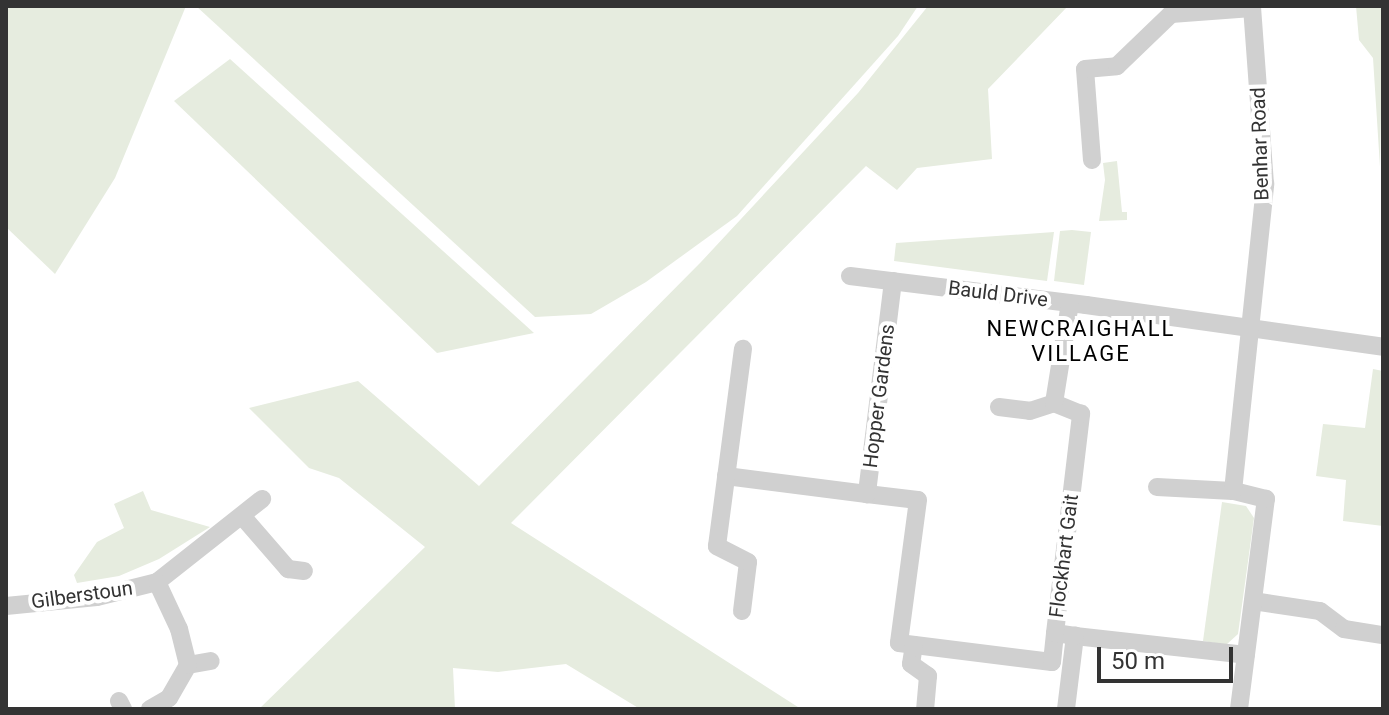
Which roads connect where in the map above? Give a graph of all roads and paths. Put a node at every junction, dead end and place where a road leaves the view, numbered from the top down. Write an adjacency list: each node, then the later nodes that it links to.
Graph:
1 (1252, 7): 2 (street); 6 (street, Benhar Road)
2 (1092, 160)
3 (850, 276): 4 (street, Bauld Drive)
4 (893, 281): 5 (street, Bauld Drive); 14 (street, Hopper Gardens)
5 (1070, 303): 6 (street, Bauld Drive); 9 (street)
6 (1251, 330): 7 (street, Bauld Drive); 13 (street, Benhar Road)
7 (1383, 347)
8 (743, 349): 11 (street)
9 (1054, 403): 10 (street); 22 (street, Flockhart Gait)
10 (999, 407)
11 (726, 476): 14 (street); 21 (street)
12 (1157, 487): 13 (street)
13 (1233, 491): 19 (street)
14 (867, 494): 25 (street, Hopper Gardens)
15 (262, 499): 16 (street, Gilberstoun)
16 (243, 517): 17 (street); 18 (street, Gilberstoun)
17 (290, 575)
18 (157, 582): 20 (street, Gilberstoun); 28 (street, Gilberstoun)
19 (1253, 601): 23 (street); 26 (street)
20 (6, 606)
21 (742, 611)
22 (1055, 633): 24 (street, Flockhart Gait); 25 (street)
23 (1383, 635)
24 (1075, 636): 26 (street); 31 (street, Flockhart Gait)
25 (914, 645): 30 (street, Hopper Gardens)
26 (1246, 655): 32 (street)
27 (211, 661): 28 (street)
28 (188, 665): 29 (street)
29 (150, 709)
30 (925, 709)
31 (1066, 709)
32 (1239, 709)

